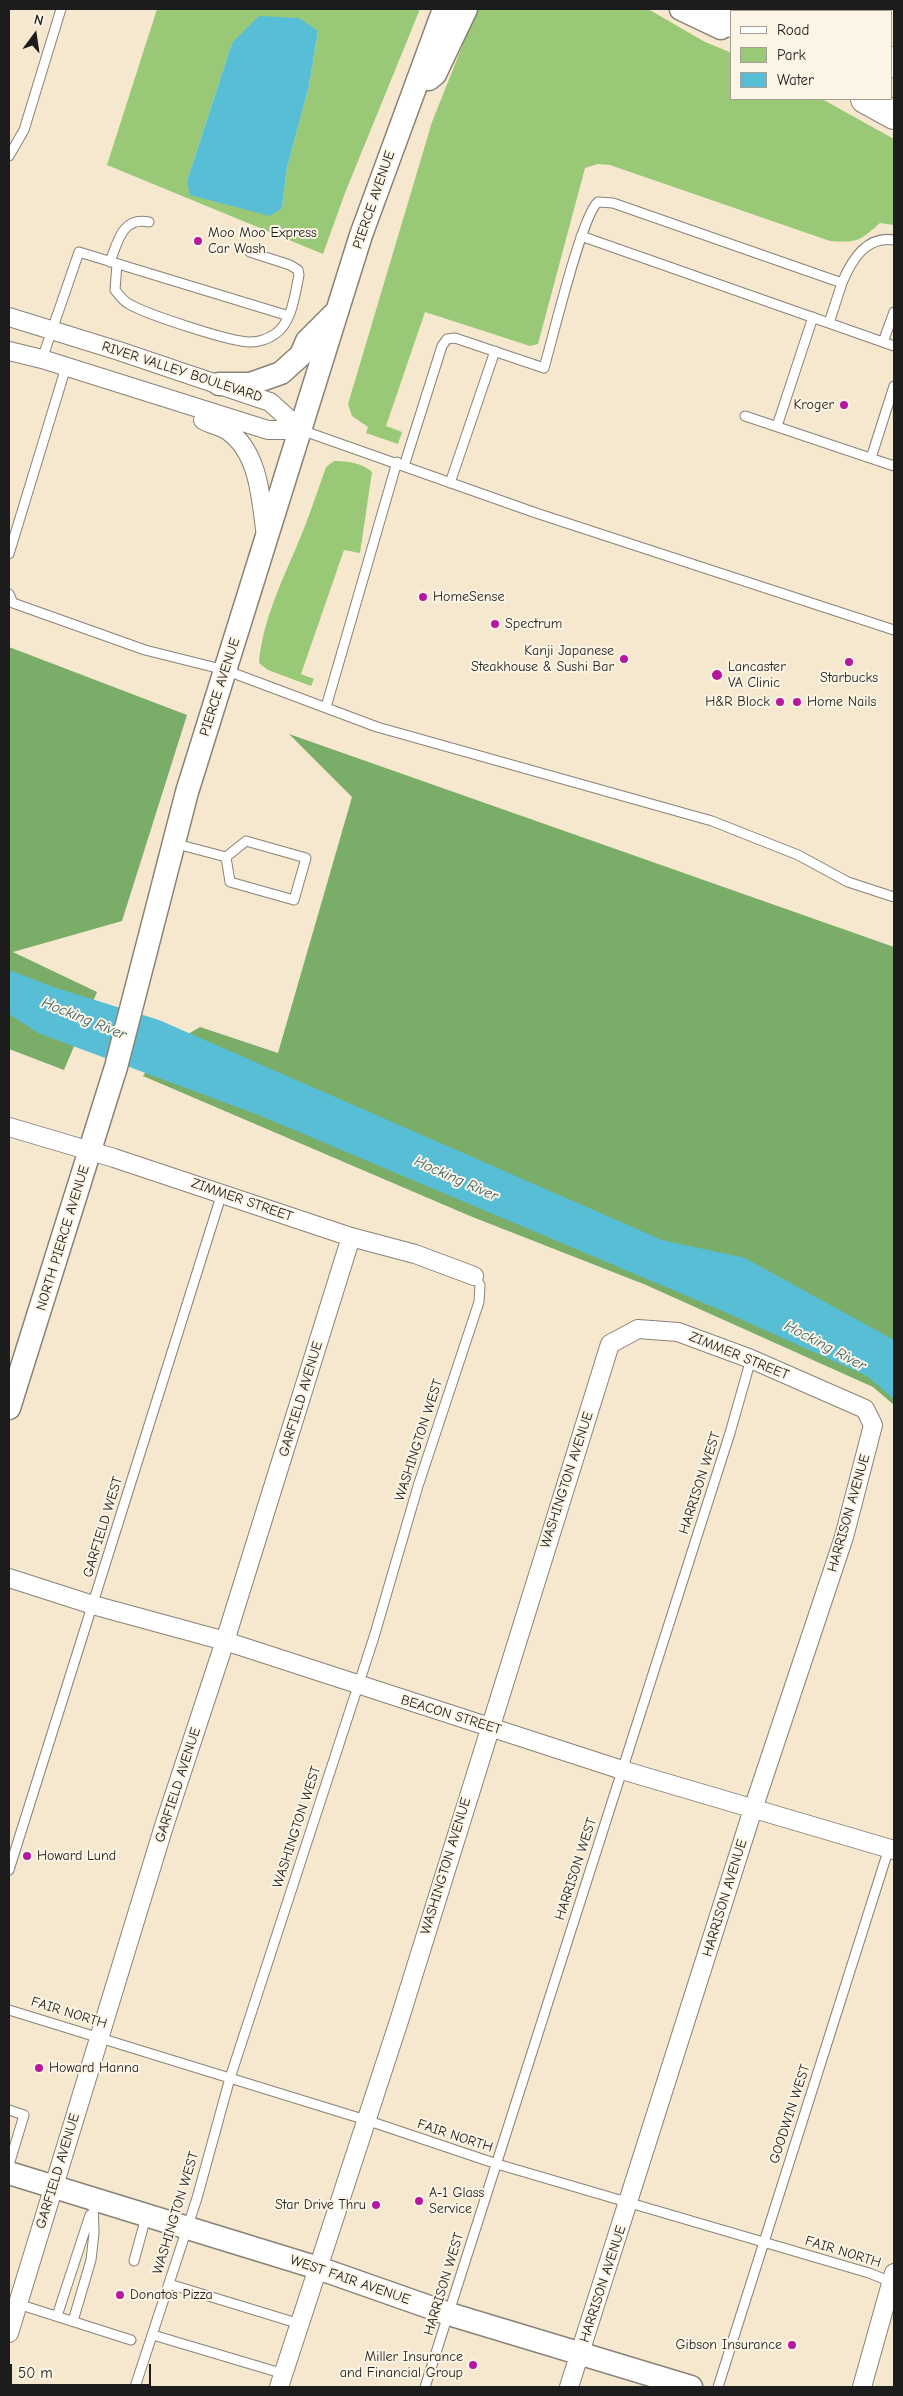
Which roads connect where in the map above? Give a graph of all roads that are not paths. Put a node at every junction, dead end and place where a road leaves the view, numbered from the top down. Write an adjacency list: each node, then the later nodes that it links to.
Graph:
1 (61, 9): 11 (lane)
2 (444, 9): 8 (street, PIERCE AVENUE)
3 (466, 9): 8 (street, PIERCE AVENUE)
4 (681, 9): 7 (street)
5 (706, 9): 6 (main road)
6 (730, 22)
7 (730, 31)
8 (415, 91): 18 (street, PIERCE AVENUE)
9 (867, 100): 10 (main road)
10 (894, 115)
11 (10, 152)
12 (149, 222): 16 (lane)
13 (581, 236): 17 (lane); 22 (lane); 28 (lane)
14 (894, 240): 17 (lane)
15 (250, 252): 20 (lane)
16 (114, 263): 20 (lane); 20 (lane); 24 (lane)
17 (842, 283): 23 (lane)
18 (338, 311): 31 (street, PIERCE AVENUE); 36 (street, PIERCE AVENUE)
19 (894, 312): 25 (lane)
20 (289, 316)
21 (9, 317): 24 (street, RIVER VALLEY BOULEVARD)
22 (813, 317): 23 (lane); 35 (lane)
23 (828, 323): 25 (lane)
24 (51, 330): 29 (lane); 31 (street, RIVER VALLEY BOULEVARD)
25 (883, 342): 26 (lane)
26 (894, 346)
27 (9, 351): 29 (street, RIVER VALLEY BOULEVARD)
28 (495, 351): 38 (lane); 40 (lane)
29 (42, 359): 30 (street, RIVER VALLEY BOULEVARD)
30 (66, 367): 33 (street, RIVER VALLEY BOULEVARD); 42 (lane)
31 (219, 384): 36 (street, RIVER VALLEY BOULEVARD)
32 (894, 386): 37 (lane)
33 (168, 400): 36 (street, RIVER VALLEY BOULEVARD); 41 (street, RIVER VALLEY BOULEVARD)
34 (745, 416): 35 (lane)
35 (777, 426): 37 (lane)
36 (301, 430): 38 (lane); 41 (street, PIERCE AVENUE)
37 (871, 458): 39 (lane)
38 (401, 464): 40 (lane); 46 (lane)
39 (894, 466)
40 (450, 483): 44 (lane)
41 (266, 540): 45 (street, PIERCE AVENUE)
42 (9, 554)
43 (9, 594): 45 (lane)
44 (894, 630)
45 (225, 670): 46 (lane); 47 (street, PIERCE AVENUE)
46 (326, 707): 49 (lane)
47 (173, 842): 48 (lane); 50 (street, PIERCE AVENUE)
48 (226, 857): 48 (lane)
49 (894, 897)
50 (116, 1067): 52 (street, NORTH PIERCE AVENUE)
51 (9, 1127): 52 (street, ZIMMER STREET)
52 (90, 1151): 53 (street, ZIMMER STREET); 58 (street, NORTH PIERCE AVENUE)
53 (222, 1192): 54 (street, ZIMMER STREET); 61 (lane, GARFIELD WEST)
54 (351, 1237): 55 (street, ZIMMER STREET); 62 (street, GARFIELD AVENUE)
55 (474, 1276): 63 (lane, WASHINGTON WEST)
56 (610, 1344): 57 (street, ZIMMER STREET); 64 (street, WASHINGTON AVENUE)
57 (750, 1359): 59 (street, ZIMMER STREET); 65 (lane, HARRISON WEST)
58 (9, 1408)
59 (866, 1409): 66 (street, HARRISON AVENUE)
60 (9, 1578): 61 (street, BEACON STREET)
61 (93, 1605): 62 (street, BEACON STREET); 68 (lane, GARFIELD WEST)
62 (225, 1641): 63 (street, BEACON STREET); 70 (street, GARFIELD AVENUE)
63 (358, 1685): 64 (street, BEACON STREET); 71 (lane, WASHINGTON WEST)
64 (489, 1726): 65 (street, BEACON STREET); 73 (street, WASHINGTON AVENUE)
65 (622, 1770): 66 (street, BEACON STREET); 74 (lane, HARRISON WEST)
66 (753, 1809): 67 (street, BEACON STREET); 79 (street, HARRISON AVENUE)
67 (892, 1849): 82 (lane, GOODWIN WEST)
68 (9, 1870)
69 (9, 2010): 70 (lane, FAIR NORTH)
70 (100, 2037): 71 (lane, FAIR NORTH); 77 (street, GARFIELD AVENUE)
71 (230, 2078): 73 (lane, FAIR NORTH); 81 (lane, WASHINGTON WEST)
72 (9, 2110): 75 (lane)
73 (366, 2120): 74 (lane, FAIR NORTH); 84 (street, WASHINGTON AVENUE)
74 (497, 2164): 79 (lane, FAIR NORTH); 88 (lane, HARRISON WEST)
75 (9, 2165)
76 (9, 2173): 77 (street, WEST FAIR AVENUE)
77 (53, 2187): 78 (street, WEST FAIR AVENUE); 87 (street, GARFIELD AVENUE)
78 (93, 2200): 80 (street, WEST FAIR AVENUE); 89 (lane); 90 (lane)
79 (630, 2202): 82 (lane, FAIR NORTH); 95 (street, HARRISON AVENUE)
80 (146, 2216): 81 (street, WEST FAIR AVENUE); 83 (lane)
81 (186, 2229): 84 (street, WEST FAIR AVENUE); 86 (lane, WASHINGTON WEST)
82 (763, 2243): 85 (lane, FAIR NORTH); 101 (lane, GOODWIN WEST)
83 (134, 2261)
84 (318, 2268): 88 (street, WEST FAIR AVENUE); 91 (street, WASHINGTON AVENUE)
85 (893, 2280): 102 (street)
86 (169, 2284): 91 (lane); 93 (lane, WASHINGTON WEST)
87 (18, 2304): 89 (lane); 92 (street, GARFIELD AVENUE)
88 (449, 2314): 95 (street, WEST FAIR AVENUE); 98 (lane, HARRISON WEST)
89 (57, 2316): 90 (lane)
90 (73, 2321): 94 (lane)
91 (300, 2324): 96 (street, WASHINGTON AVENUE)
92 (9, 2333)
93 (153, 2335): 96 (lane); 97 (lane, WASHINGTON WEST)
94 (131, 2340)
95 (580, 2353): 99 (street, HARRISON AVENUE); 100 (street, WEST FAIR AVENUE)
96 (282, 2380)
97 (135, 2387)
98 (426, 2387)
99 (569, 2387)
100 (691, 2387)
101 (718, 2387)
102 (862, 2387)

